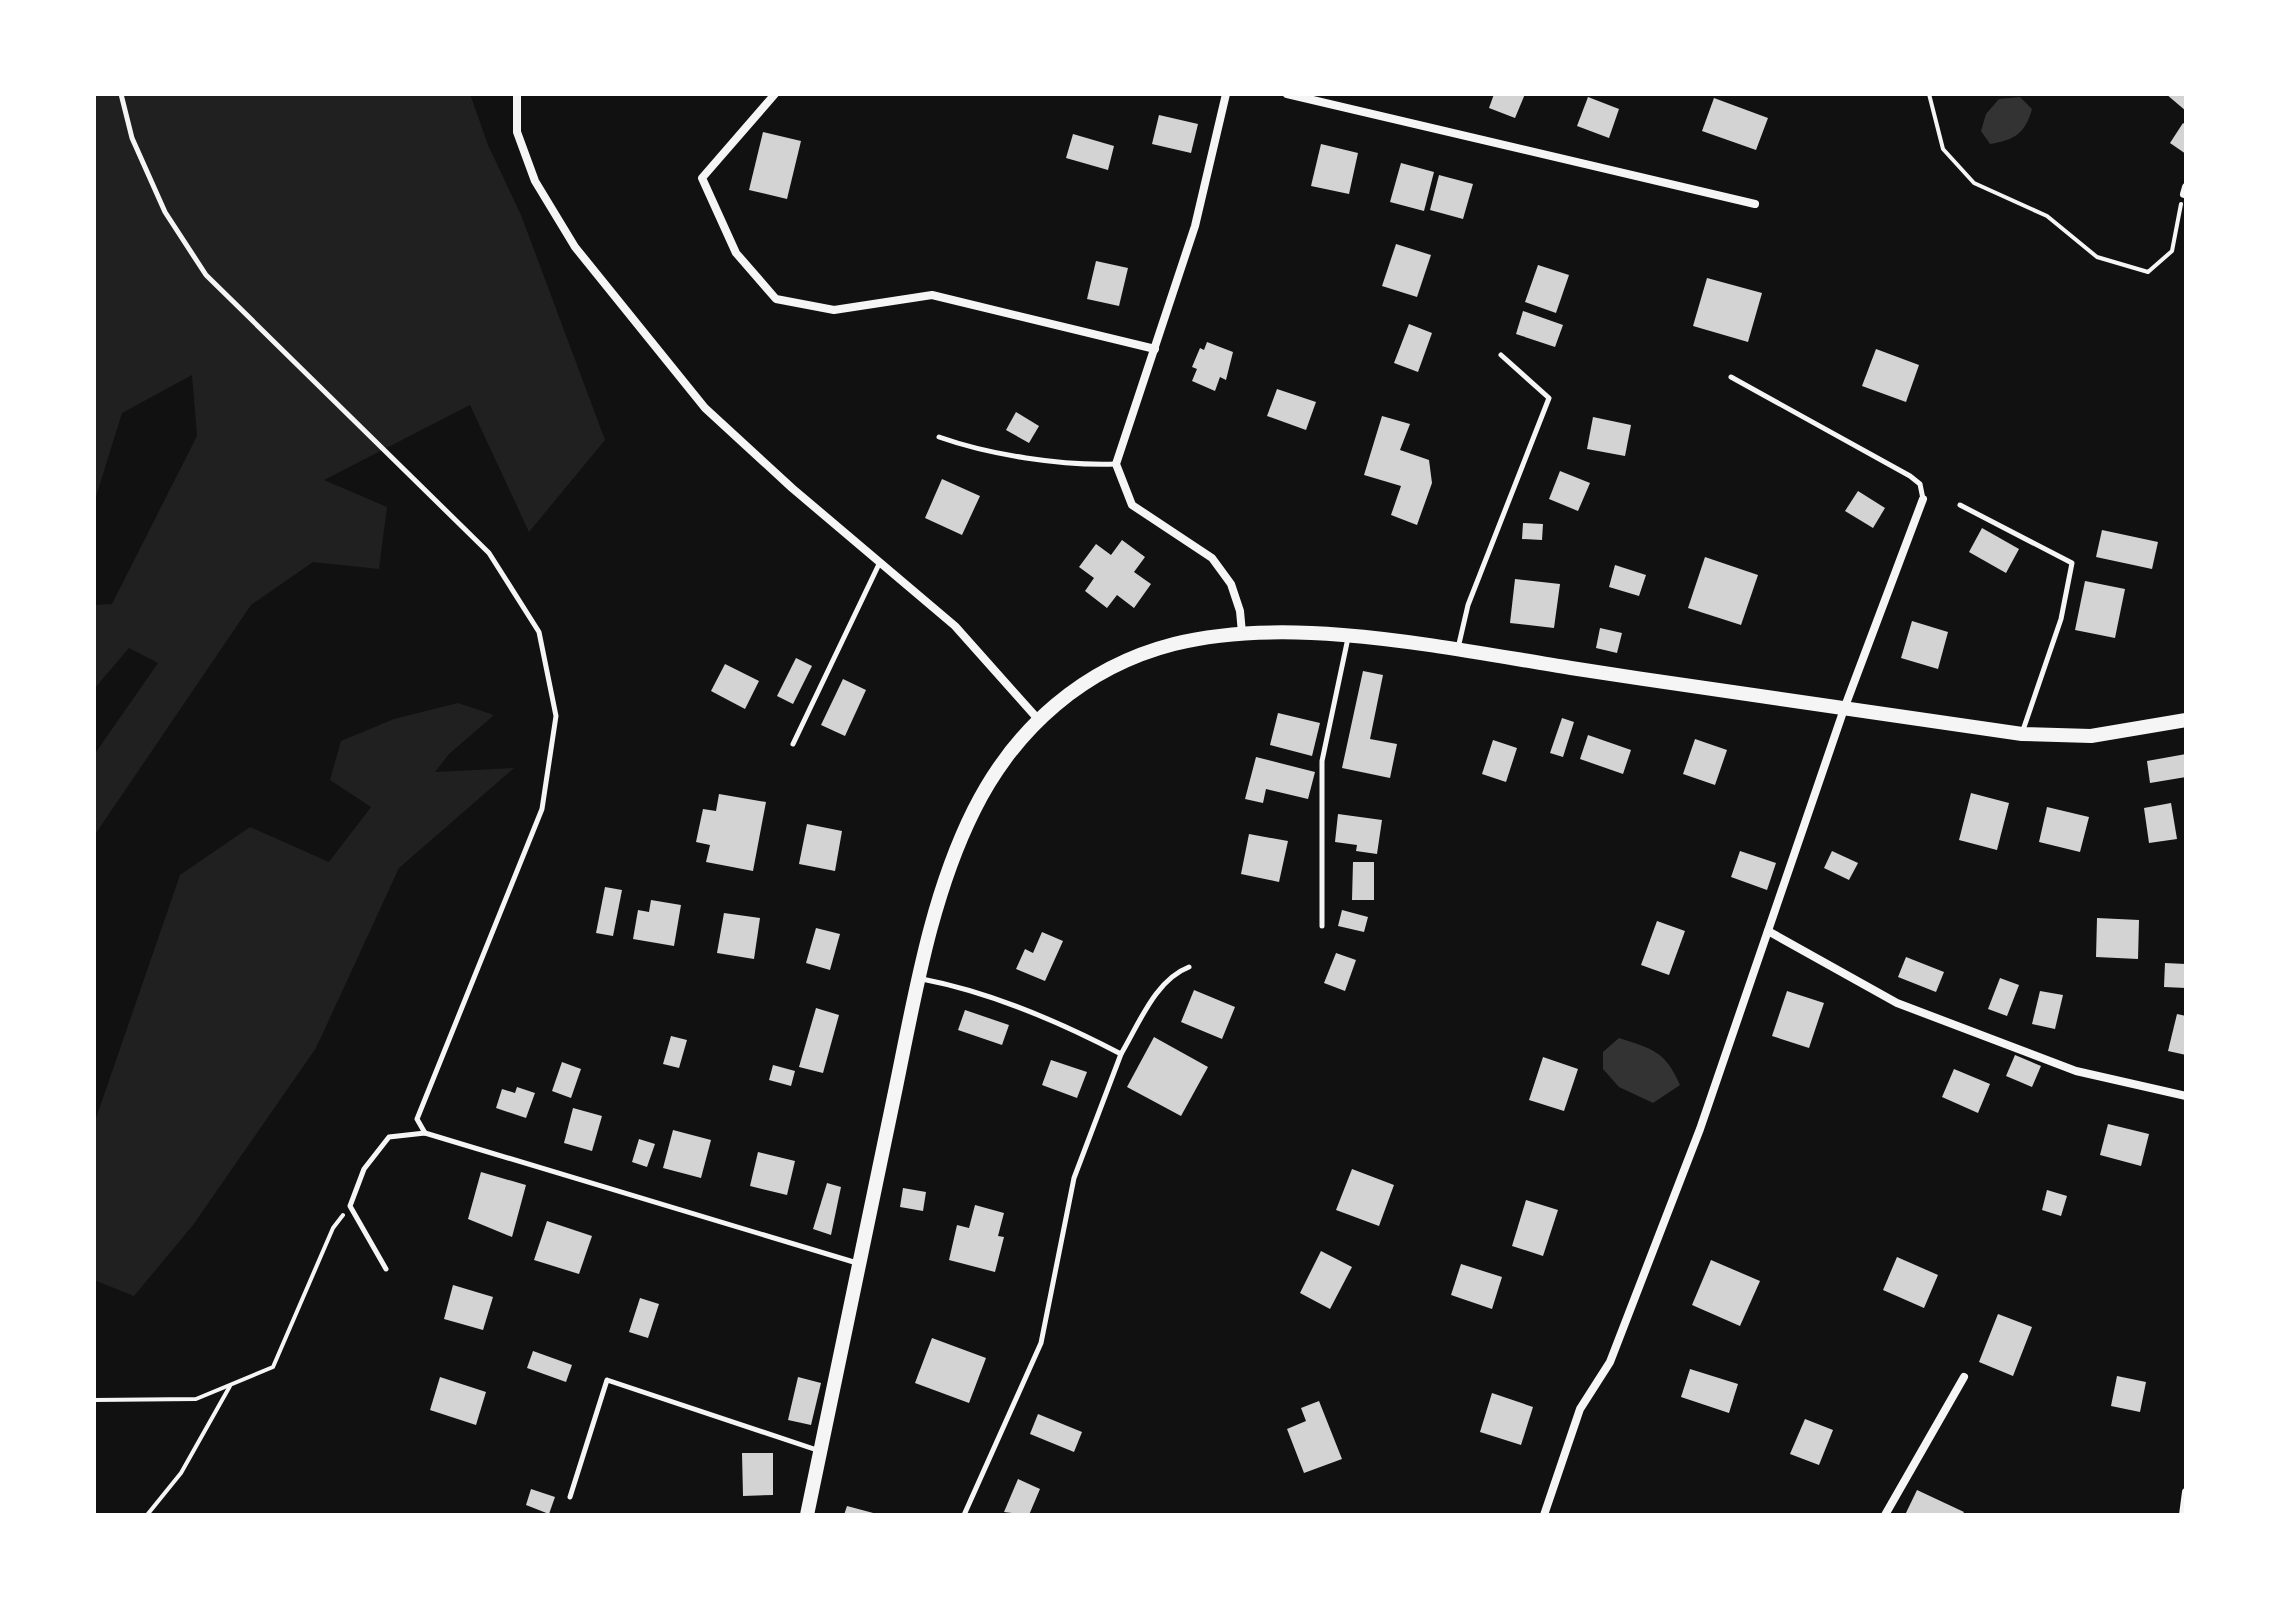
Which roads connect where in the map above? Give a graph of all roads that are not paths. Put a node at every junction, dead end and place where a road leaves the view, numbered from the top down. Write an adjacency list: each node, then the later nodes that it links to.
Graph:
1 (121, 94): 29 (lane)
2 (517, 94): 14 (street)
3 (775, 94): 7 (street)
4 (1226, 94): 7 (street)
5 (1287, 94): 6 (street)
6 (1755, 204)
7 (1155, 349): 11 (street)
8 (1501, 355): 17 (lane)
9 (1731, 377): 12 (lane)
10 (939, 437): 11 (lane)
11 (1116, 464): 15 (street)
12 (1923, 499): 18 (street)
13 (1960, 505): 21 (lane)
14 (880, 562): 19 (street); 22 (lane)
15 (1242, 633): 16 (street); 19 (street)
16 (1348, 638): 17 (street); 23 (lane)
17 (1458, 650): 18 (street)
18 (1844, 709): 21 (street); 24 (street)
19 (1037, 718): 26 (street)
20 (2186, 720): 21 (street)
21 (2022, 734)
22 (793, 744)
23 (1322, 926)
24 (1768, 931): 28 (street); 38 (street)
25 (1189, 967): 27 (lane)
26 (919, 978): 27 (lane); 30 (street)
27 (1121, 1054): 37 (lane)
28 (2186, 1096)
29 (425, 1133): 30 (lane); 31 (lane)
30 (858, 1263): 33 (street)
31 (386, 1269)
32 (1964, 1377): 39 (street)
33 (820, 1451): 35 (lane); 36 (street)
34 (2186, 1492): 40 (street)
35 (570, 1497)
36 (807, 1515)
37 (964, 1515)
38 (1544, 1515)
39 (1885, 1515)
40 (2183, 1515)

